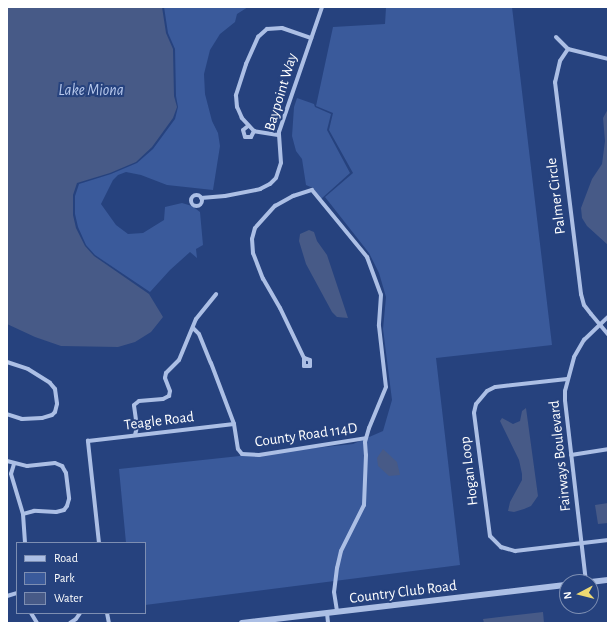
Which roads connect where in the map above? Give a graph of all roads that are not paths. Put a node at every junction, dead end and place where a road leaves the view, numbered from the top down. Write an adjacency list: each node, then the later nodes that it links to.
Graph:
1 (322, 7): 3 (street, Baypoint Way)
2 (556, 37): 4 (street)
3 (311, 38): 6 (street); 8 (street, Baypoint Way)
4 (568, 49): 5 (street); 12 (street, Palmer Circle)
5 (608, 59)
6 (248, 126): 7 (street); 7 (street)
7 (254, 131): 8 (street)
8 (278, 135): 9 (street, Baypoint Way)
9 (201, 198)
10 (216, 294): 13 (street)
11 (608, 317): 12 (street, Fairways Boulevard)
12 (599, 324): 14 (street, Palmer Circle); 17 (street, Fairways Boulevard)
13 (192, 328): 19 (street, County Road 114D); 20 (street)
14 (608, 334)
15 (304, 358): 21 (street)
16 (7, 362): 18 (street)
17 (567, 379): 23 (street, Fairways Boulevard); 30 (street, Hogan Loop)
18 (7, 414)
19 (234, 424): 20 (street, Teagle Road); 21 (street, County Road 114D)
20 (135, 435): 29 (street, Teagle Road)
21 (366, 438): 33 (street)
22 (608, 449): 23 (street)
23 (571, 454): 30 (street, Fairways Boulevard)
24 (7, 461): 25 (street)
25 (14, 464): 26 (street); 26 (street)
26 (23, 514): 28 (street)
27 (608, 540): 30 (street, Hogan Loop)
28 (25, 542)
29 (99, 542)
30 (583, 544): 31 (street, Fairways Boulevard)
31 (585, 574)
32 (559, 586): 33 (street, Country Club Road)
33 (337, 612): 34 (street, Country Club Road)
34 (327, 613): 37 (street, Country Club Road); 41 (street)
35 (32, 614): 38 (street)
36 (79, 614): 39 (street)
37 (257, 622): 40 (street, Country Club Road)
38 (37, 623)
39 (70, 623)
40 (242, 623)
41 (328, 623)

